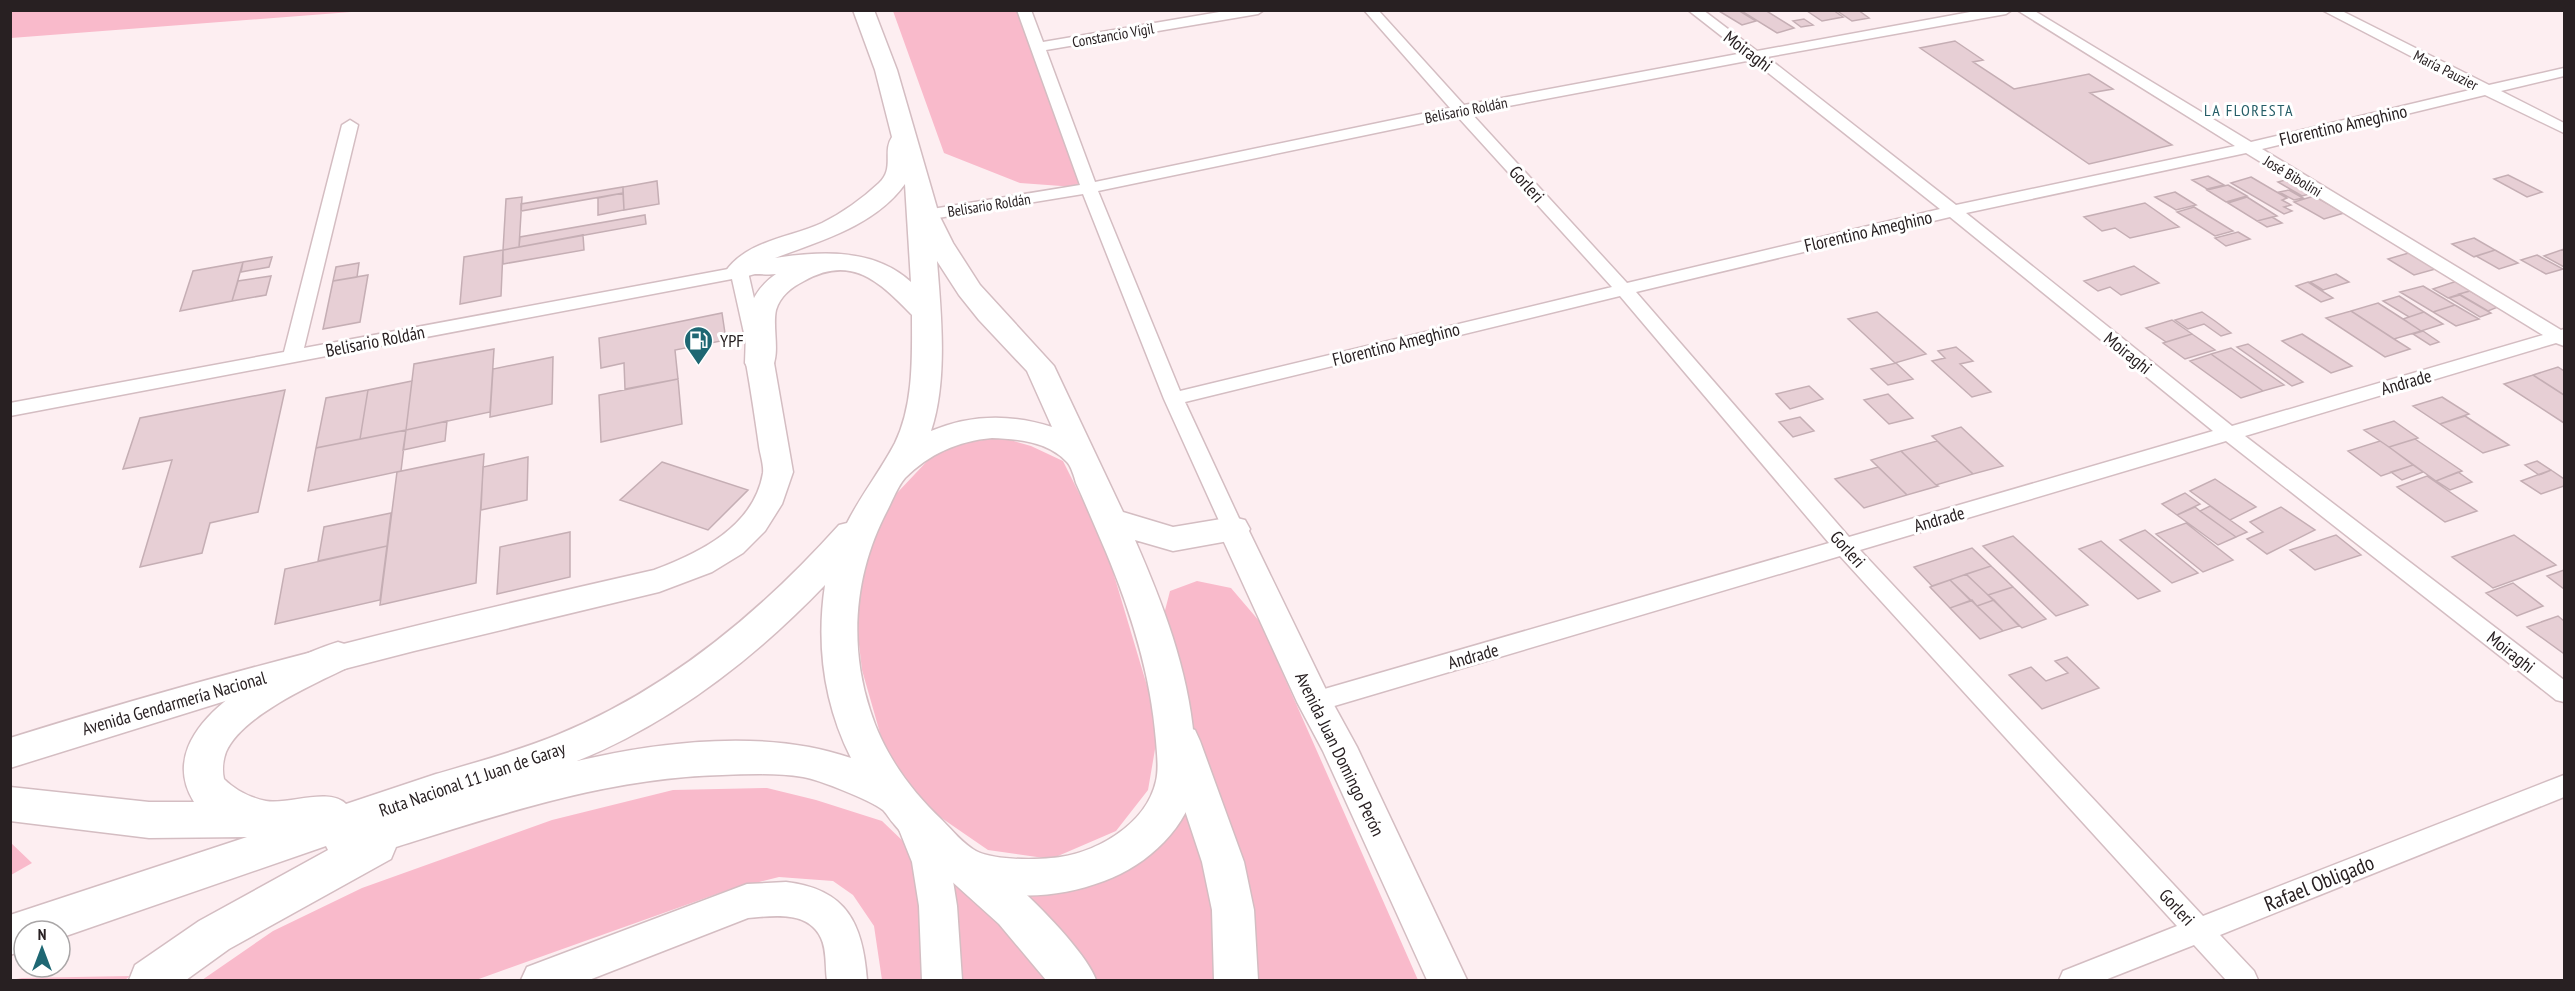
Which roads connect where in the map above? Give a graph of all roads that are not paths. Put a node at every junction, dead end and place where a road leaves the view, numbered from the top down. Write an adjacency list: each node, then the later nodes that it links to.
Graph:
1 (863, 10): 16 (main road, Ruta Nacional 11 Juan de Garay)
2 (1024, 10): 9 (street)
3 (1258, 10): 9 (street, Constancio Vigil)
4 (1370, 10): 13 (street, Gorleri)
5 (1694, 10): 10 (street, Moiraghi)
6 (2006, 10): 10 (street, Belisario Roldán)
7 (2023, 10): 17 (street, José Bibolini)
8 (2328, 10): 12 (street, María Pauzier)
9 (1039, 47): 18 (street)
10 (1756, 57): 13 (street, Belisario Roldán); 20 (street, Moiraghi)
11 (2565, 72): 12 (street, Florentino Ameghino)
12 (2487, 90): 15 (street, María Pauzier); 17 (street, Florentino Ameghino)
13 (1460, 110): 18 (street, Belisario Roldán); 23 (street, Gorleri)
14 (350, 125): 26 (street)
15 (2565, 129)
16 (901, 131): 19 (main road, Ruta Nacional 11 Juan de Garay); 22 (main road)
17 (2246, 148): 20 (street, Florentino Ameghino); 25 (street, José Bibolini)
18 (1089, 188): 19 (street, Belisario Roldán); 28 (street)
19 (923, 204): 24 (main road, Ruta Nacional 11 Juan de Garay); 31 (main road, Ruta Nacional 11 Juan de Garay)
20 (1953, 212): 23 (street, Florentino Ameghino); 30 (street, Moiraghi)
21 (834, 261): 22 (main road); 24 (main road); 27 (main road)
22 (739, 272): 26 (street, Belisario Roldán); 27 (street)
23 (1623, 289): 28 (street, Florentino Ameghino); 36 (street, Gorleri)
24 (927, 314): 32 (main road, Ruta Nacional 11 Juan de Garay)
25 (2562, 338): 30 (street, Andrade)
26 (292, 357): 29 (street, Belisario Roldán)
27 (760, 363): 38 (main road, Avenida Gendarmería Nacional)
28 (1174, 399): 34 (street)
29 (10, 410)
30 (2228, 434): 36 (street, Andrade); 39 (street, Moiraghi)
31 (1080, 455): 32 (main road, Ruta Nacional 11 Juan de Garay); 33 (main road, Ruta Nacional 11 Juan de Garay)
32 (878, 497): 44 (main road, Ruta Nacional 11 Juan de Garay); 46 (main road, Ruta Nacional 11 Juan de Garay)
33 (1111, 521): 35 (main road); 37 (main road, Ruta Nacional 11 Juan de Garay)
34 (1233, 529): 35 (main road); 40 (main road, Avenida Juan Domingo Perón)
35 (1173, 539): 37 (main road)
36 (1844, 546): 40 (street, Andrade); 50 (street, Gorleri)
37 (1134, 580): 41 (main road, Ruta Nacional 11 Juan de Garay)
38 (338, 656): 42 (main road, Avenida Gendarmería Nacional); 47 (main road)
39 (2565, 693)
40 (1314, 702): 58 (main road, Avenida Juan Domingo Perón)
41 (1176, 725): 48 (main road, Ruta Nacional 11 Juan de Garay); 57 (main road)
42 (10, 753)
43 (2565, 786): 50 (street, Rafael Obligado)
44 (445, 802): 46 (main road, Ruta Nacional 11 Juan de Garay); 47 (main road); 49 (main road, Ruta Nacional 11 Juan de Garay); 51 (main road, Ruta Nacional 11 Juan de Garay); 52 (main road)
45 (10, 804): 47 (main road)
46 (905, 810): 48 (main road, Ruta Nacional 11 Juan de Garay); 55 (main road)
47 (267, 819)
48 (963, 866): 56 (main road)
49 (72, 927)
50 (2199, 931): 59 (street, Rafael Obligado); 60 (street, Gorleri)
51 (10, 935)
52 (151, 981)
53 (541, 981): 54 (main road)
54 (847, 981)
55 (942, 981)
56 (1074, 981)
57 (1236, 981)
58 (1447, 981)
59 (2073, 981)
60 (2244, 981)

